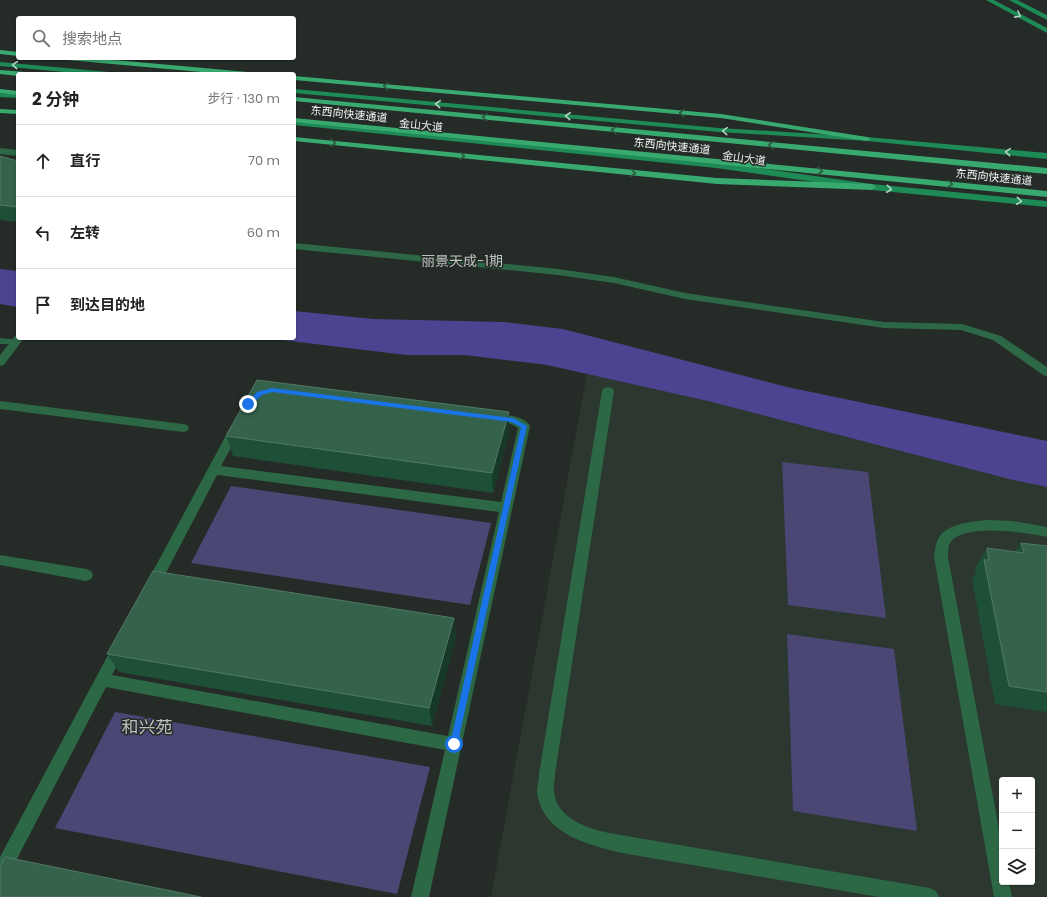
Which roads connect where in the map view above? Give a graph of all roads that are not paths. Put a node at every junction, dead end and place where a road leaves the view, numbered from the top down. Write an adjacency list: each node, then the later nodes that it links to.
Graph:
1 (989, 0): 4 (main road, one-way to 4)
2 (1012, 0): 3 (main road)
3 (1047, 18)
4 (1047, 31)
5 (0, 52): 6 (highway)
6 (16, 54)
7 (90, 60): 11 (highway)
8 (0, 64): 10 (main road, one-way to 8)
9 (0, 72): 12 (highway)
10 (87, 72)
11 (226, 72)
12 (16, 73)
13 (296, 78): 25 (highway, one-way to 13)
14 (0, 91): 16 (highway)
15 (296, 91): 25 (main road, 金山大道, one-way to 15)
16 (16, 93)
17 (0, 95): 18 (main road)
18 (16, 96)
19 (296, 99): 29 (highway, 东西向快速通道, one-way to 19)
20 (0, 111): 21 (highway)
21 (16, 112)
22 (296, 120): 31 (highway, 东西向快速通道, one-way to 31)
23 (296, 123): 30 (main road, 金山大道)
24 (296, 140): 30 (highway, one-way to 30)
25 (867, 140): 28 (main road, 金山大道, one-way to 25)
26 (0, 151): 27 (street)
27 (16, 153)
28 (1047, 156)
29 (1047, 171)
30 (872, 187): 32 (main road, 金山大道, one-way to 32)
31 (1047, 194)
32 (1047, 204)
33 (296, 246): 37 (street)
34 (17, 340): 35 (street); 36 (street)
35 (0, 341)
36 (0, 362)
37 (1047, 372)
38 (608, 391): 54 (street)
39 (0, 405): 42 (street)
40 (482, 416): 44 (street)
41 (241, 418): 43 (street)
42 (183, 428)
43 (214, 470): 44 (street); 48 (street)
44 (506, 508): 51 (street)
45 (1047, 532): 55 (street)
46 (0, 560): 47 (street)
47 (86, 574)
48 (147, 596)
49 (125, 638): 50 (street)
50 (102, 680): 51 (street); 52 (street)
51 (454, 744): 53 (street)
52 (0, 874)
53 (420, 897)
54 (930, 897)
55 (1003, 897)

